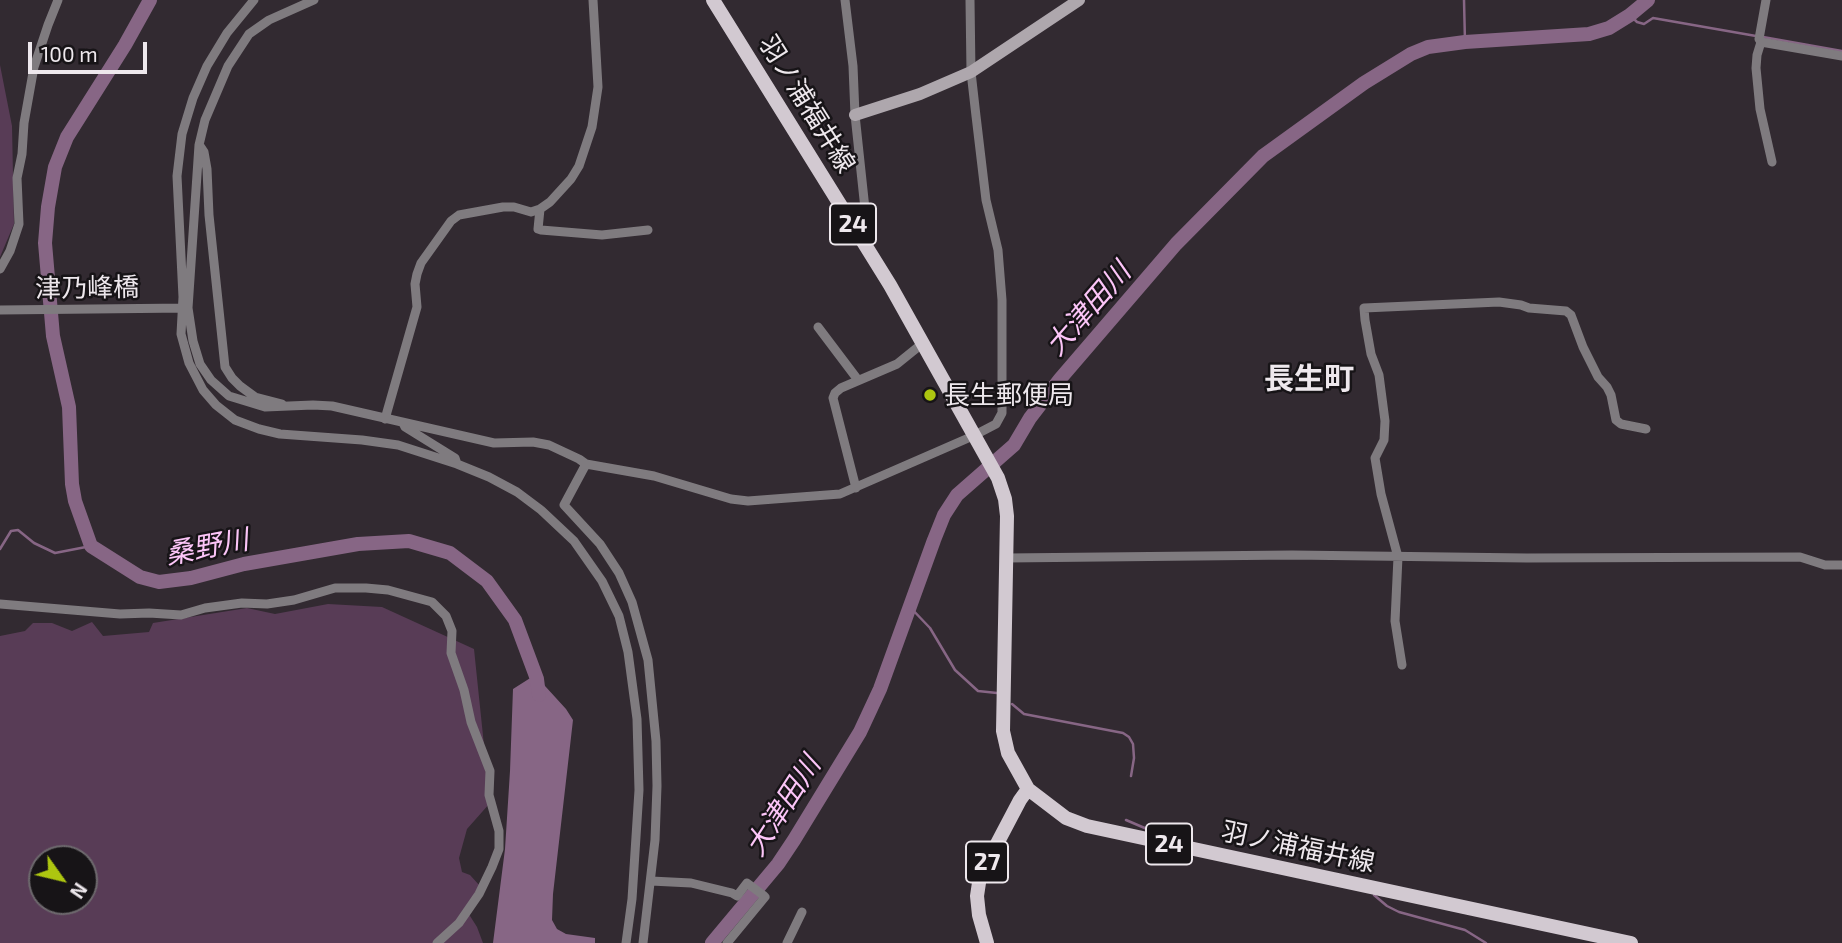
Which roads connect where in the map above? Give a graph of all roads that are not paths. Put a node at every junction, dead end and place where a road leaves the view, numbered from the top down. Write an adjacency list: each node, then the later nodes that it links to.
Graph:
1 (58, 0): 19 (street)
2 (254, 0): 20 (street)
3 (314, 0): 14 (street)
4 (593, 0): 16 (street)
5 (713, 0): 18 (main road, 羽ノ浦福井線 / 24)
6 (845, 0): 13 (street)
7 (970, 0): 12 (street)
8 (1079, 0): 12 (street)
9 (1766, 0): 10 (street)
10 (1761, 42): 11 (street); 15 (street)
11 (1842, 56)
12 (971, 72): 13 (street); 29 (street)
13 (855, 115): 18 (street)
14 (199, 145): 20 (street); 25 (street)
15 (1772, 162)
16 (540, 209): 17 (street); 26 (street)
17 (648, 230)
18 (866, 247): 23 (main road, 羽ノ浦福井線 / 24)
19 (0, 269)
20 (182, 308): 21 (street, 津乃峰橋); 25 (street); 30 (street)
21 (0, 310)
22 (818, 327): 24 (street)
23 (923, 343): 24 (street); 29 (main road, 羽ノ浦福井線 / 24)
24 (858, 380): 32 (street)
25 (288, 406): 26 (street)
26 (385, 419): 27 (street)
27 (402, 422): 30 (street); 31 (street)
28 (1646, 429): 33 (street)
29 (973, 436): 32 (street); 34 (main road, 羽ノ浦福井線 / 24)
30 (457, 464): 42 (street)
31 (586, 464): 32 (street); 39 (street)
32 (856, 488)
33 (1398, 557): 34 (street); 35 (street); 37 (street)
34 (1007, 558): 38 (main road, 羽ノ浦福井線 / 24)
35 (1842, 565)
36 (0, 604): 41 (street)
37 (1402, 664)
38 (1028, 789): 46 (main road, 27); 47 (main road, 羽ノ浦福井線 / 24)
39 (651, 881): 43 (street); 44 (street)
40 (802, 912): 45 (street)
41 (437, 943)
42 (626, 943)
43 (643, 943)
44 (727, 943)
45 (787, 943)
46 (986, 943)
47 (1631, 943)

